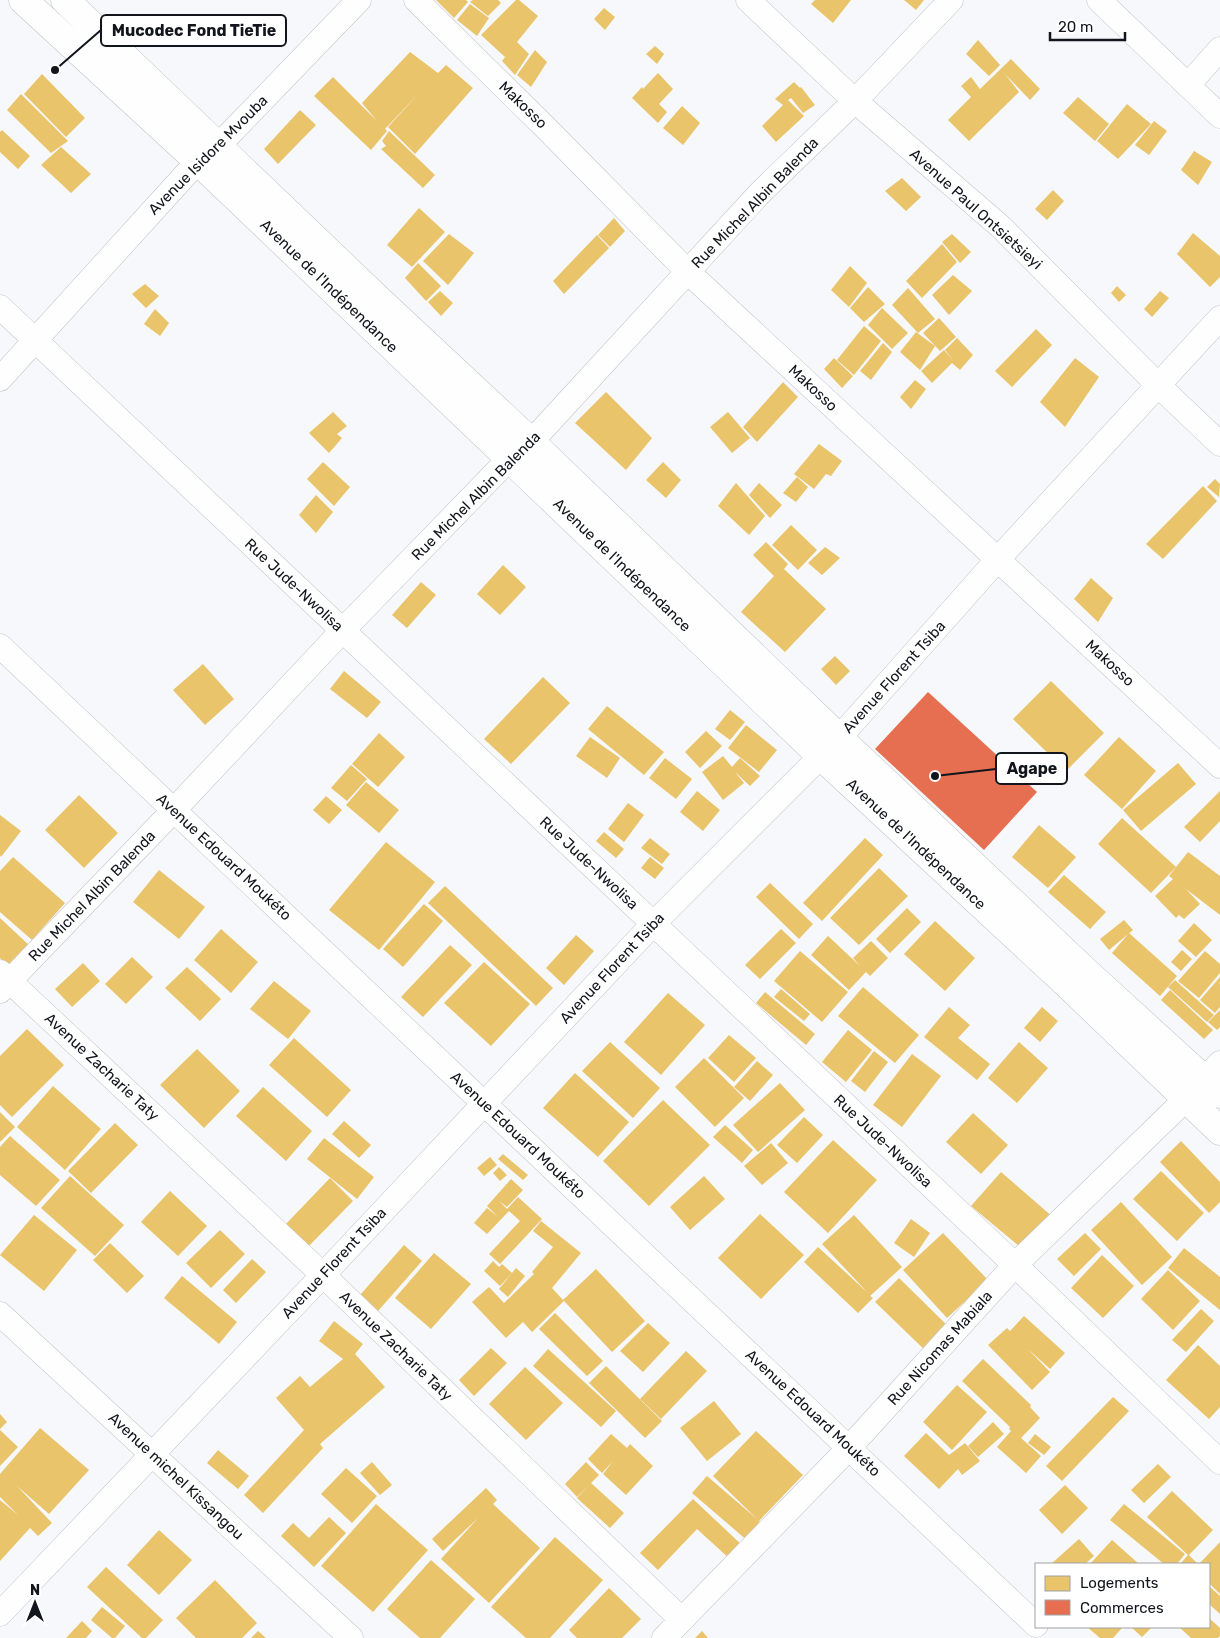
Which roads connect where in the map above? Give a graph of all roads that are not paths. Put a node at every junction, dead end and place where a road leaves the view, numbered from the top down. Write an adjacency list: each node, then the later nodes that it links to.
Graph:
1 (23, 0): 12 (street, Avenue de l'Indépendance)
2 (65, 0): 12 (street, Avenue de l'Indépendance)
3 (359, 0): 12 (street, Avenue Isidore Mvouba)
4 (416, 0): 13 (street, Makosso)
5 (748, 0): 10 (street, Avenue Paul Ontsietsieyi)
6 (951, 0): 10 (street, Rue Michel Albin Balenda)
7 (1099, 0): 9 (street)
8 (1220, 49): 9 (street)
9 (1188, 85): 11 (street)
10 (855, 101): 13 (street, Rue Michel Albin Balenda); 18 (street, Avenue Paul Ontsietsieyi)
11 (1220, 116)
12 (208, 154): 16 (street, Avenue Isidore Mvouba); 20 (street, Avenue de l'Indépendance)
13 (688, 272): 20 (street, Rue Michel Albin Balenda); 21 (street, Makosso)
14 (0, 307): 16 (street, Rue Jude-Nwolisa)
15 (1220, 318): 18 (street, Avenue Florent Tsiba)
16 (35, 341): 17 (street, Avenue Isidore Mvouba); 22 (street, Rue Jude-Nwolisa)
17 (0, 378)
18 (1158, 385): 19 (street, Avenue Paul Ontsietsieyi); 21 (street, Avenue Florent Tsiba)
19 (1220, 444)
20 (521, 450): 22 (street, Rue Michel Albin Balenda); 24 (street, Avenue de l'Indépendance)
21 (998, 559): 24 (street, Avenue Florent Tsiba); 25 (street, Makosso)
22 (342, 630): 26 (street, Rue Michel Albin Balenda); 27 (street, Rue Jude-Nwolisa)
23 (0, 646): 26 (street, Avenue Edouard Moukéto)
24 (830, 747): 27 (street, Avenue Florent Tsiba); 29 (street, Avenue de l'Indépendance); 30 (street, Avenue de l'Indépendance)
25 (1220, 766)
26 (174, 810): 28 (street, Rue Michel Albin Balenda); 31 (street, Avenue Edouard Moukéto)
27 (653, 924): 31 (street, Avenue Florent Tsiba); 33 (street, Rue Jude-Nwolisa)
28 (3, 981): 34 (street, Avenue Zacharie Taty)
29 (1215, 1079): 30 (street, Rue Nicomas Mabiala)
30 (1186, 1099): 32 (street, Avenue de l'Indépendance); 33 (street, Rue Nicomas Mabiala)
31 (485, 1104): 34 (street, Avenue Florent Tsiba); 36 (street, Avenue Edouard Moukéto)
32 (1220, 1131)
33 (1015, 1265): 36 (street, Rue Nicomas Mabiala); 38 (street, Rue Jude-Nwolisa)
34 (323, 1275): 37 (street, Avenue Florent Tsiba); 40 (street, Avenue Zacharie Taty)
35 (0, 1314): 37 (street, Avenue michel Kissangou)
36 (849, 1448): 40 (street, Rue Nicomas Mabiala); 41 (street, Avenue Edouard Moukéto)
37 (153, 1454): 39 (street, Avenue Florent Tsiba); 43 (street, Avenue michel Kissangou)
38 (1220, 1462)
39 (0, 1614)
40 (681, 1619): 44 (street, Rue Nicomas Mabiala)
41 (1035, 1624)
42 (1039, 1628): 45 (street, Avenue Edouard Moukéto)
43 (352, 1638)
44 (664, 1638)
45 (1050, 1638)

